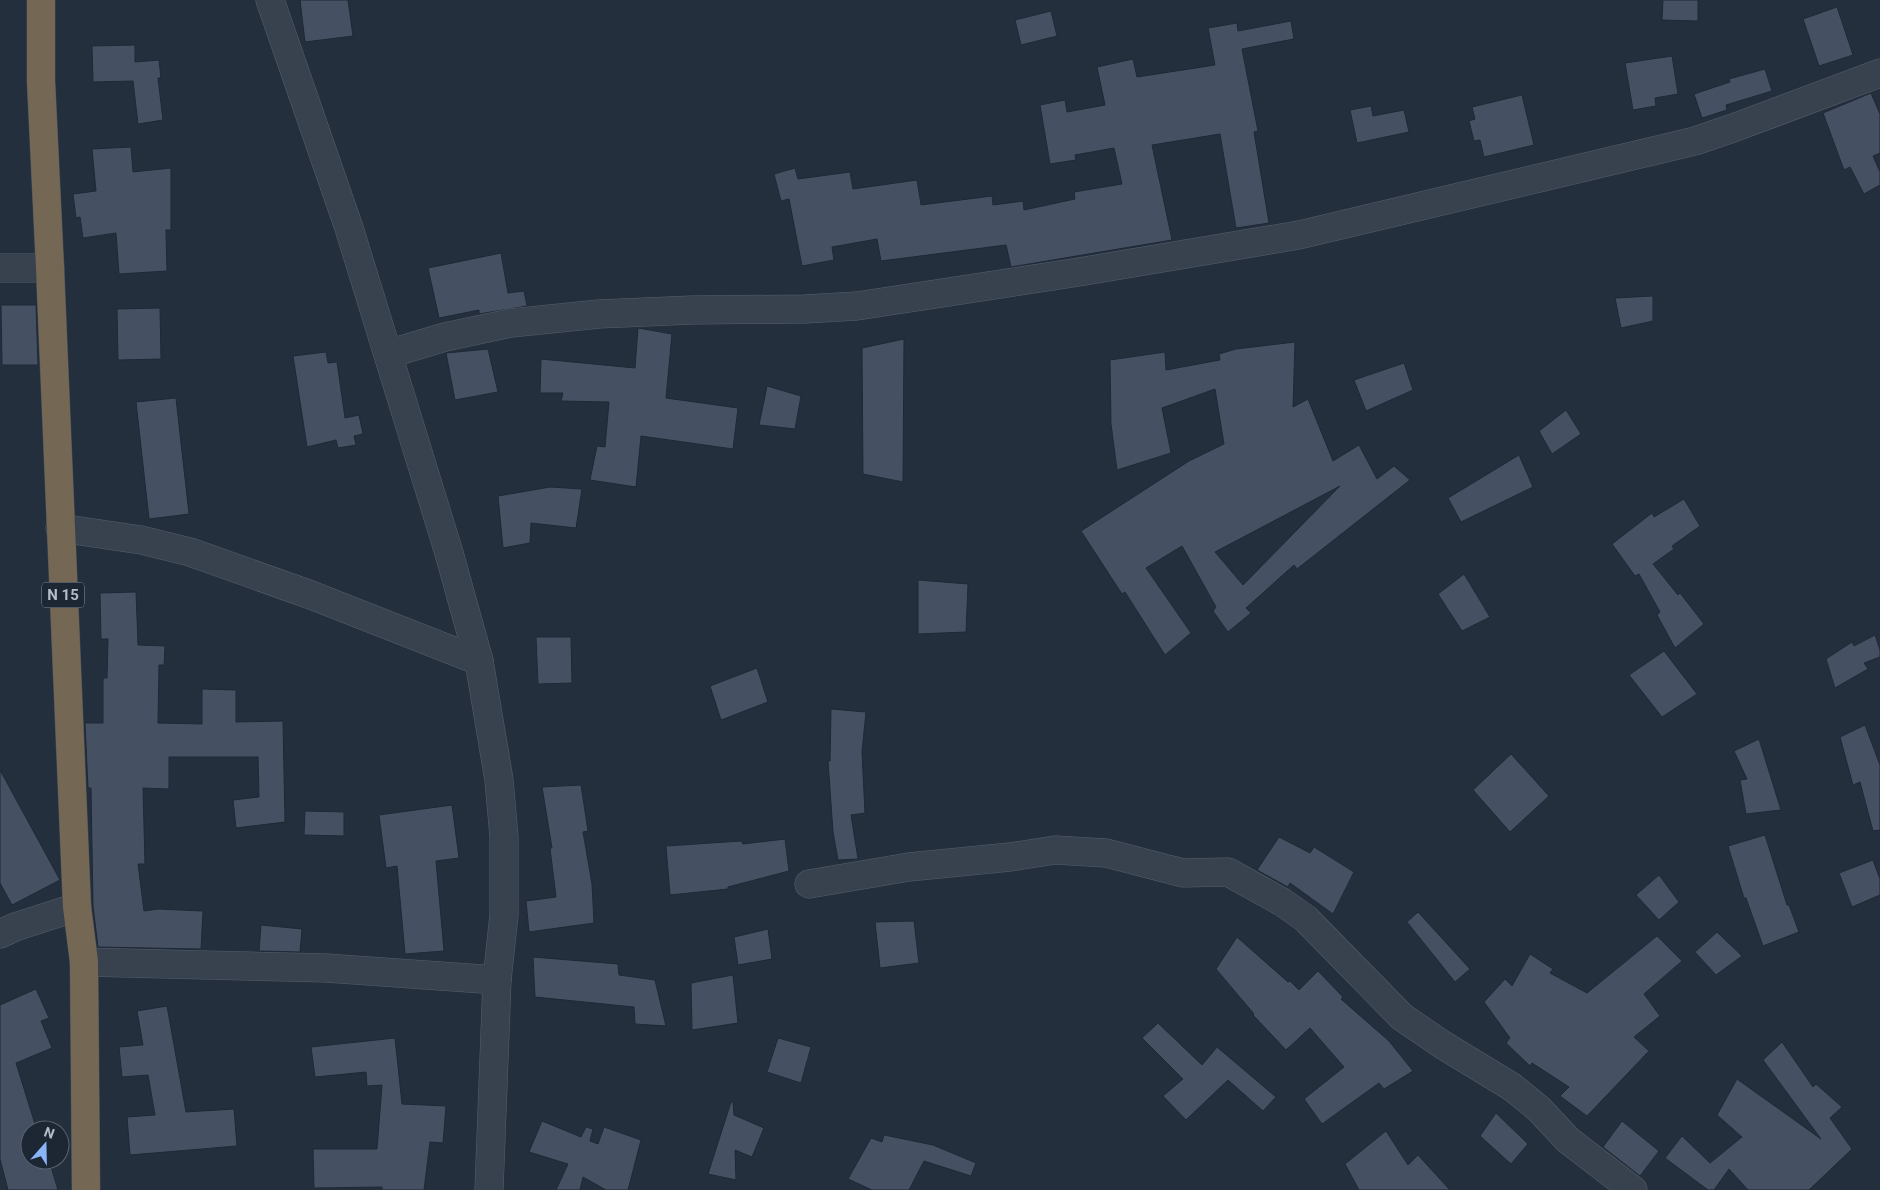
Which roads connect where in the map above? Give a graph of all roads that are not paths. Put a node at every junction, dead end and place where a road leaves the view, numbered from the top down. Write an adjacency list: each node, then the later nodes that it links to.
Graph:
1 (41, 0): 5 (highway, N 15)
2 (270, 0): 6 (street)
3 (1880, 73): 6 (street)
4 (0, 268): 5 (street)
5 (50, 268): 7 (highway, N 15)
6 (388, 354): 8 (street)
7 (60, 528): 8 (street); 10 (highway, N 15)
8 (479, 661): 13 (street)
9 (808, 884): 16 (street)
10 (77, 907): 11 (street); 12 (highway, N 15)
11 (0, 934)
12 (84, 962): 13 (street); 14 (highway, N 15)
13 (497, 980): 15 (street)
14 (86, 1190)
15 (489, 1190)
16 (1633, 1190)

